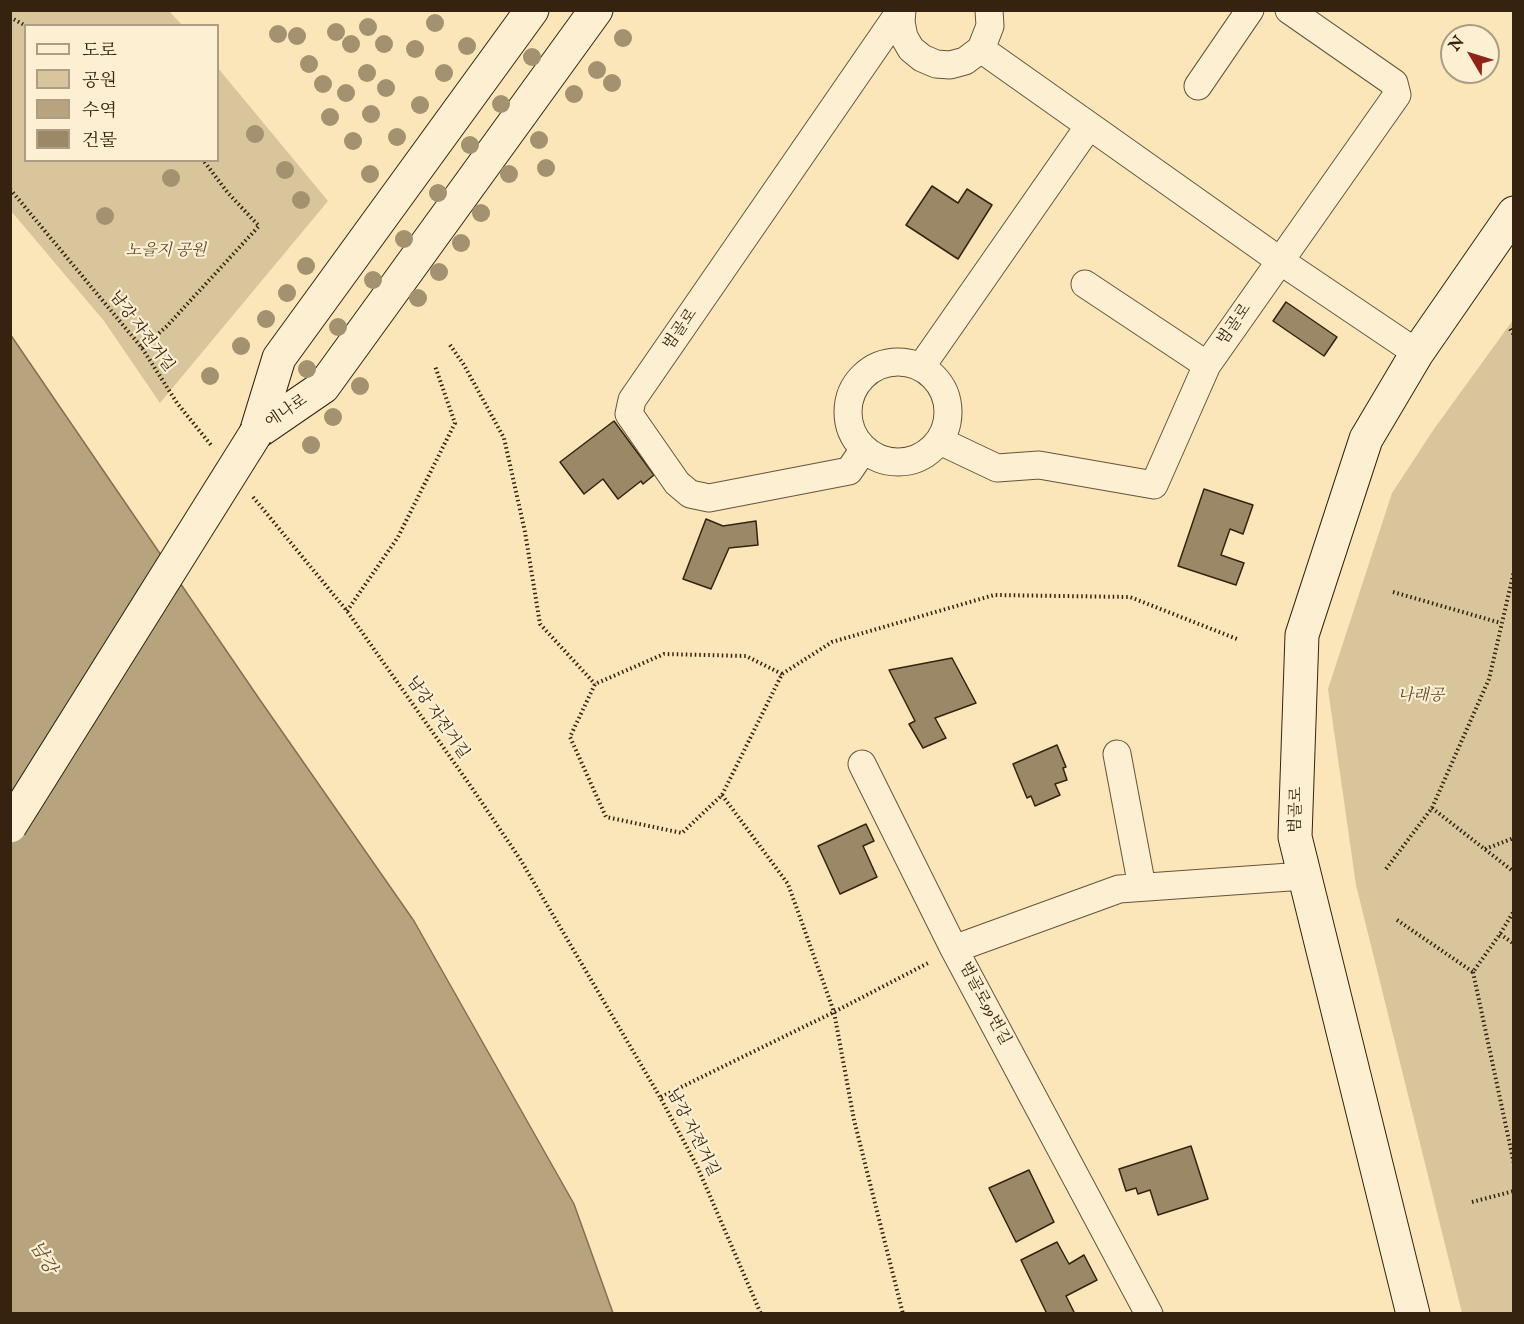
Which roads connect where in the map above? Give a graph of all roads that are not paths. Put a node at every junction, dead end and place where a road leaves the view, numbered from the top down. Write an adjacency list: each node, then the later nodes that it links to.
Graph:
1 (532, 10): 16 (street, 에나로)
2 (596, 10): 16 (street, 에나로)
3 (902, 10): 7 (street, 범골로); 18 (street, 범골로)
4 (989, 10): 7 (street)
5 (1250, 10): 8 (street)
6 (1290, 10): 11 (street, 범골로)
7 (981, 50): 9 (street)
8 (1198, 86)
9 (1089, 126): 11 (street); 15 (street)
10 (1514, 213): 13 (street, 범골로)
11 (1280, 260): 13 (street); 14 (street, 범골로)
12 (1085, 284): 14 (street)
13 (1417, 353): 22 (street, 범골로)
14 (1207, 365): 17 (street, 범골로)
15 (921, 367): 17 (street); 18 (street)
16 (256, 433): 21 (street, bridge)
17 (939, 441): 18 (street)
18 (864, 449)
19 (1118, 754): 23 (street)
20 (862, 764): 24 (street)
21 (10, 826)
22 (1304, 876): 23 (street, 범골로99번길); 26 (street, 범골로)
23 (1142, 887): 24 (street, 범골로99번길)
24 (954, 949): 25 (street, 범골로99번길)
25 (1149, 1314)
26 (1413, 1314)

